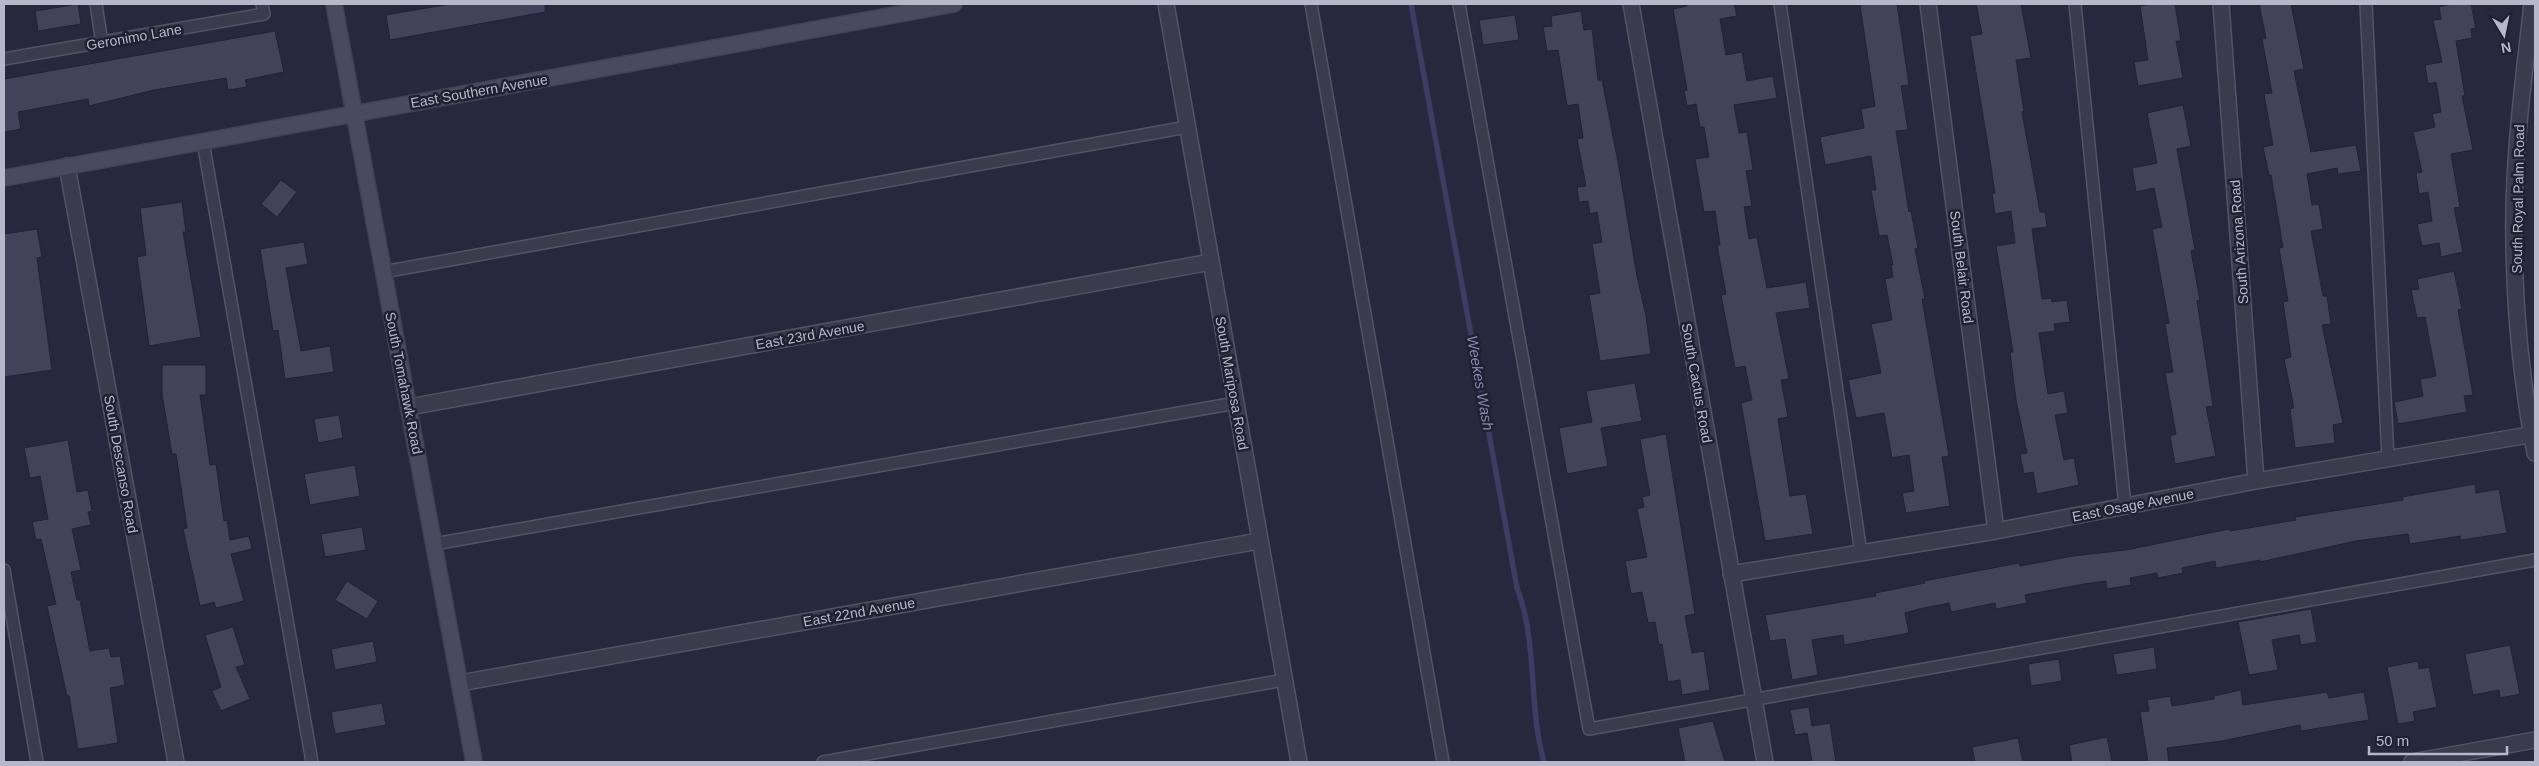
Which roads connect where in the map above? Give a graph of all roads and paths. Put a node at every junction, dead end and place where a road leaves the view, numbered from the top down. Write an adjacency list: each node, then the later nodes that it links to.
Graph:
1 (96, 4): 15 (lane)
2 (334, 4): 17 (main road, South Tomahawk Road)
3 (954, 4): 17 (main road, East Southern Avenue)
4 (1166, 4): 18 (street, South Mariposa Road)
5 (1311, 4): 48 (lane)
6 (1459, 4): 40 (lane)
7 (1631, 4): 37 (street, South Cactus Road)
8 (1780, 4): 34 (lane)
9 (1928, 4): 31 (street, South Belair Road)
10 (2075, 4): 30 (lane)
11 (2221, 4): 29 (street, South Arizona Road)
12 (2366, 4): 28 (lane)
13 (2532, 4): 26 (street, South Royal Palm Road)
14 (263, 9): 15 (lane, Geronimo Lane)
15 (102, 43): 16 (lane, Geronimo Lane)
16 (4, 59)
17 (354, 114): 19 (main road, East Southern Avenue); 23 (main road, South Tomahawk Road)
18 (1187, 127): 22 (street, South Mariposa Road); 23 (lane)
19 (203, 142): 20 (main road, East Southern Avenue); 44 (lane)
20 (67, 166): 21 (main road, East Southern Avenue); 43 (street, South Descanso Road)
21 (4, 178)
22 (1211, 262): 24 (street, South Mariposa Road); 25 (street, East 23rd Avenue)
23 (383, 272): 25 (main road, South Tomahawk Road)
24 (1236, 403): 32 (street, South Mariposa Road); 33 (lane)
25 (409, 407): 33 (main road, South Tomahawk Road)
26 (2533, 434): 27 (street, South Royal Palm Road); 28 (street, East Osage Avenue)
27 (2535, 453)
28 (2388, 459): 29 (street, East Osage Avenue)
29 (2256, 481): 30 (street, East Osage Avenue)
30 (2125, 506): 31 (street, East Osage Avenue)
31 (1996, 531): 34 (street, East Osage Avenue)
32 (1259, 541): 38 (street, South Mariposa Road); 39 (street, East 22nd Avenue)
33 (434, 544): 39 (main road, South Tomahawk Road)
34 (1861, 553): 37 (street, East Osage Avenue)
35 (2535, 560): 40 (lane)
36 (4, 570): 42 (lane)
37 (1731, 574): 40 (street, South Cactus Road)
38 (1284, 680): 46 (lane); 47 (street, South Mariposa Road)
39 (460, 683): 45 (main road, South Tomahawk Road)
40 (1754, 700): 49 (street, South Cactus Road)
41 (2535, 740): 50 (street)
42 (37, 762)
43 (176, 762)
44 (312, 762)
45 (474, 762)
46 (823, 762)
47 (1299, 762)
48 (1443, 762)
49 (1766, 762)
50 (2412, 762)

